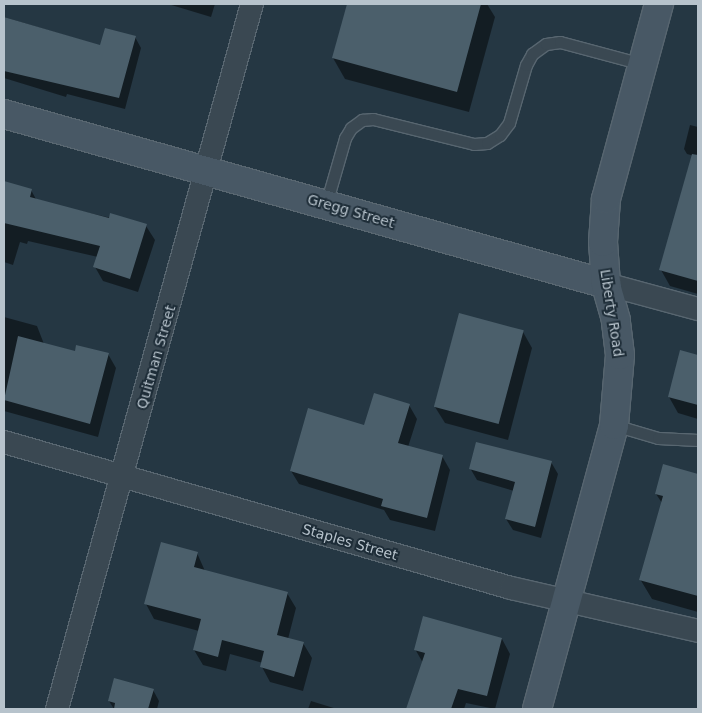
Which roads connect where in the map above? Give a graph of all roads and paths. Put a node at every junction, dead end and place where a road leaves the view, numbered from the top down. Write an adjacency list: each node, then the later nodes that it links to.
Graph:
1 (252, 4): 5 (street, Quitman Street)
2 (659, 4): 3 (main road, Liberty Road)
3 (642, 64): 6 (lane); 7 (main road, Liberty Road)
4 (4, 114): 5 (main road, Gregg Street)
5 (208, 170): 6 (main road, Gregg Street); 12 (street, Quitman Street)
6 (326, 204): 7 (main road, Gregg Street)
7 (606, 284): 8 (street, Gregg Street); 9 (main road, Liberty Road)
8 (698, 309)
9 (614, 425): 10 (lane); 13 (main road, Liberty Road)
10 (698, 440)
11 (4, 442): 12 (street, Staples Street)
12 (122, 476): 13 (street, Staples Street); 15 (street, Quitman Street)
13 (564, 603): 14 (street, Staples Street); 16 (main road, Liberty Road)
14 (698, 631)
15 (58, 709)
16 (537, 709)

